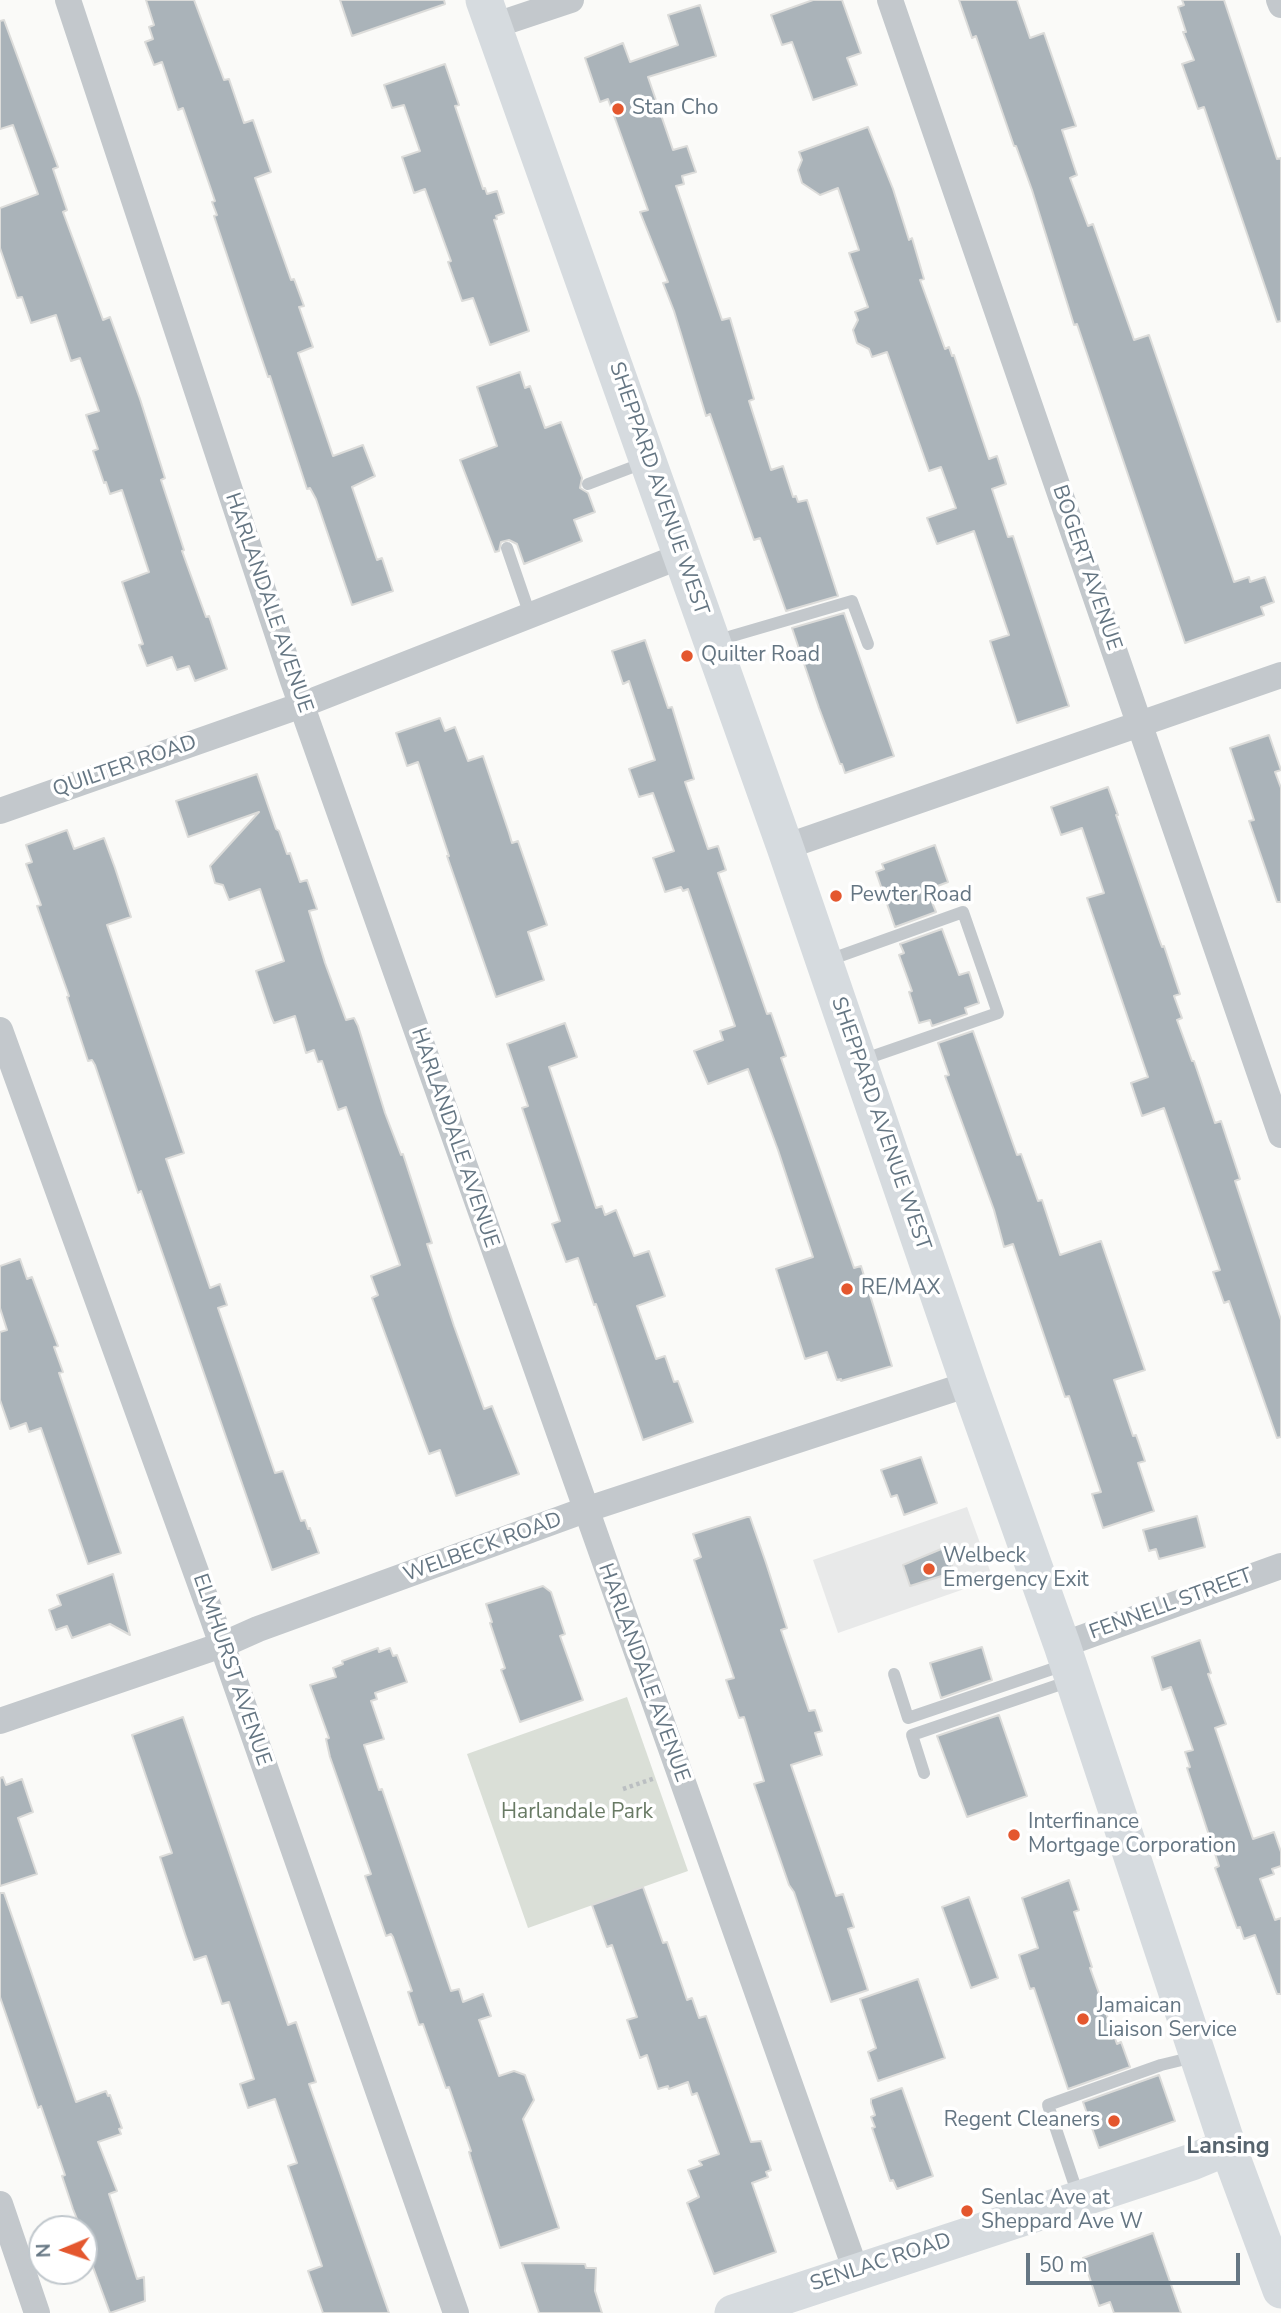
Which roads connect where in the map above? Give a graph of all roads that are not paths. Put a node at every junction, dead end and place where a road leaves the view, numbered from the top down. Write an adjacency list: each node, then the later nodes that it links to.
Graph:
1 (68, 0): 15 (street, HARLANDALE AVENUE)
2 (571, 0): 6 (street)
3 (890, 0): 16 (street, BOGERT AVENUE)
4 (1279, 0): 5 (street)
5 (1281, 5)
6 (489, 13): 7 (main road, SHEPPARD AVENUE WEST)
7 (648, 461): 8 (lane); 10 (main road, SHEPPARD AVENUE WEST)
8 (588, 484)
9 (507, 548): 11 (lane)
10 (681, 556): 11 (street, QUILTER ROAD); 12 (main road, SHEPPARD AVENUE WEST)
11 (530, 615): 15 (street, QUILTER ROAD)
12 (712, 642): 13 (lane); 18 (main road, SHEPPARD AVENUE WEST)
13 (868, 644)
14 (1281, 676): 16 (street)
15 (302, 705): 17 (street, QUILTER ROAD); 24 (street, HARLANDALE AVENUE)
16 (1140, 726): 18 (street); 22 (street, BOGERT AVENUE)
17 (0, 811)
18 (785, 847): 19 (main road, SHEPPARD AVENUE WEST)
19 (824, 961): 21 (main road, SHEPPARD AVENUE WEST); 21 (lane)
20 (0, 1030): 26 (street, ELMHURST AVENUE)
21 (858, 1061): 23 (main road, SHEPPARD AVENUE WEST)
22 (1281, 1135)
23 (969, 1384): 24 (street, WELBECK ROAD); 27 (main road, SHEPPARD AVENUE WEST)
24 (585, 1510): 26 (street, WELBECK ROAD); 35 (street, HARLANDALE AVENUE)
25 (1281, 1566): 27 (street, FENNELL STREET)
26 (222, 1645): 29 (street, WELBECK ROAD); 38 (street, ELMHURST AVENUE)
27 (1068, 1662): 28 (lane); 30 (lane); 31 (main road, SHEPPARD AVENUE WEST)
28 (894, 1674)
29 (0, 1721)
30 (924, 1773)
31 (1198, 2056): 32 (main road, SHEPPARD AVENUE WEST); 33 (lane)
32 (1228, 2147): 33 (main road, SENLAC ROAD); 36 (main road, SHEPPARD AVENUE WEST)
33 (1079, 2198): 35 (main road, SENLAC ROAD)
34 (0, 2204): 37 (street)
35 (856, 2271): 39 (main road, SENLAC ROAD)
36 (1281, 2290)
37 (37, 2313)
38 (456, 2313)
39 (733, 2313)

